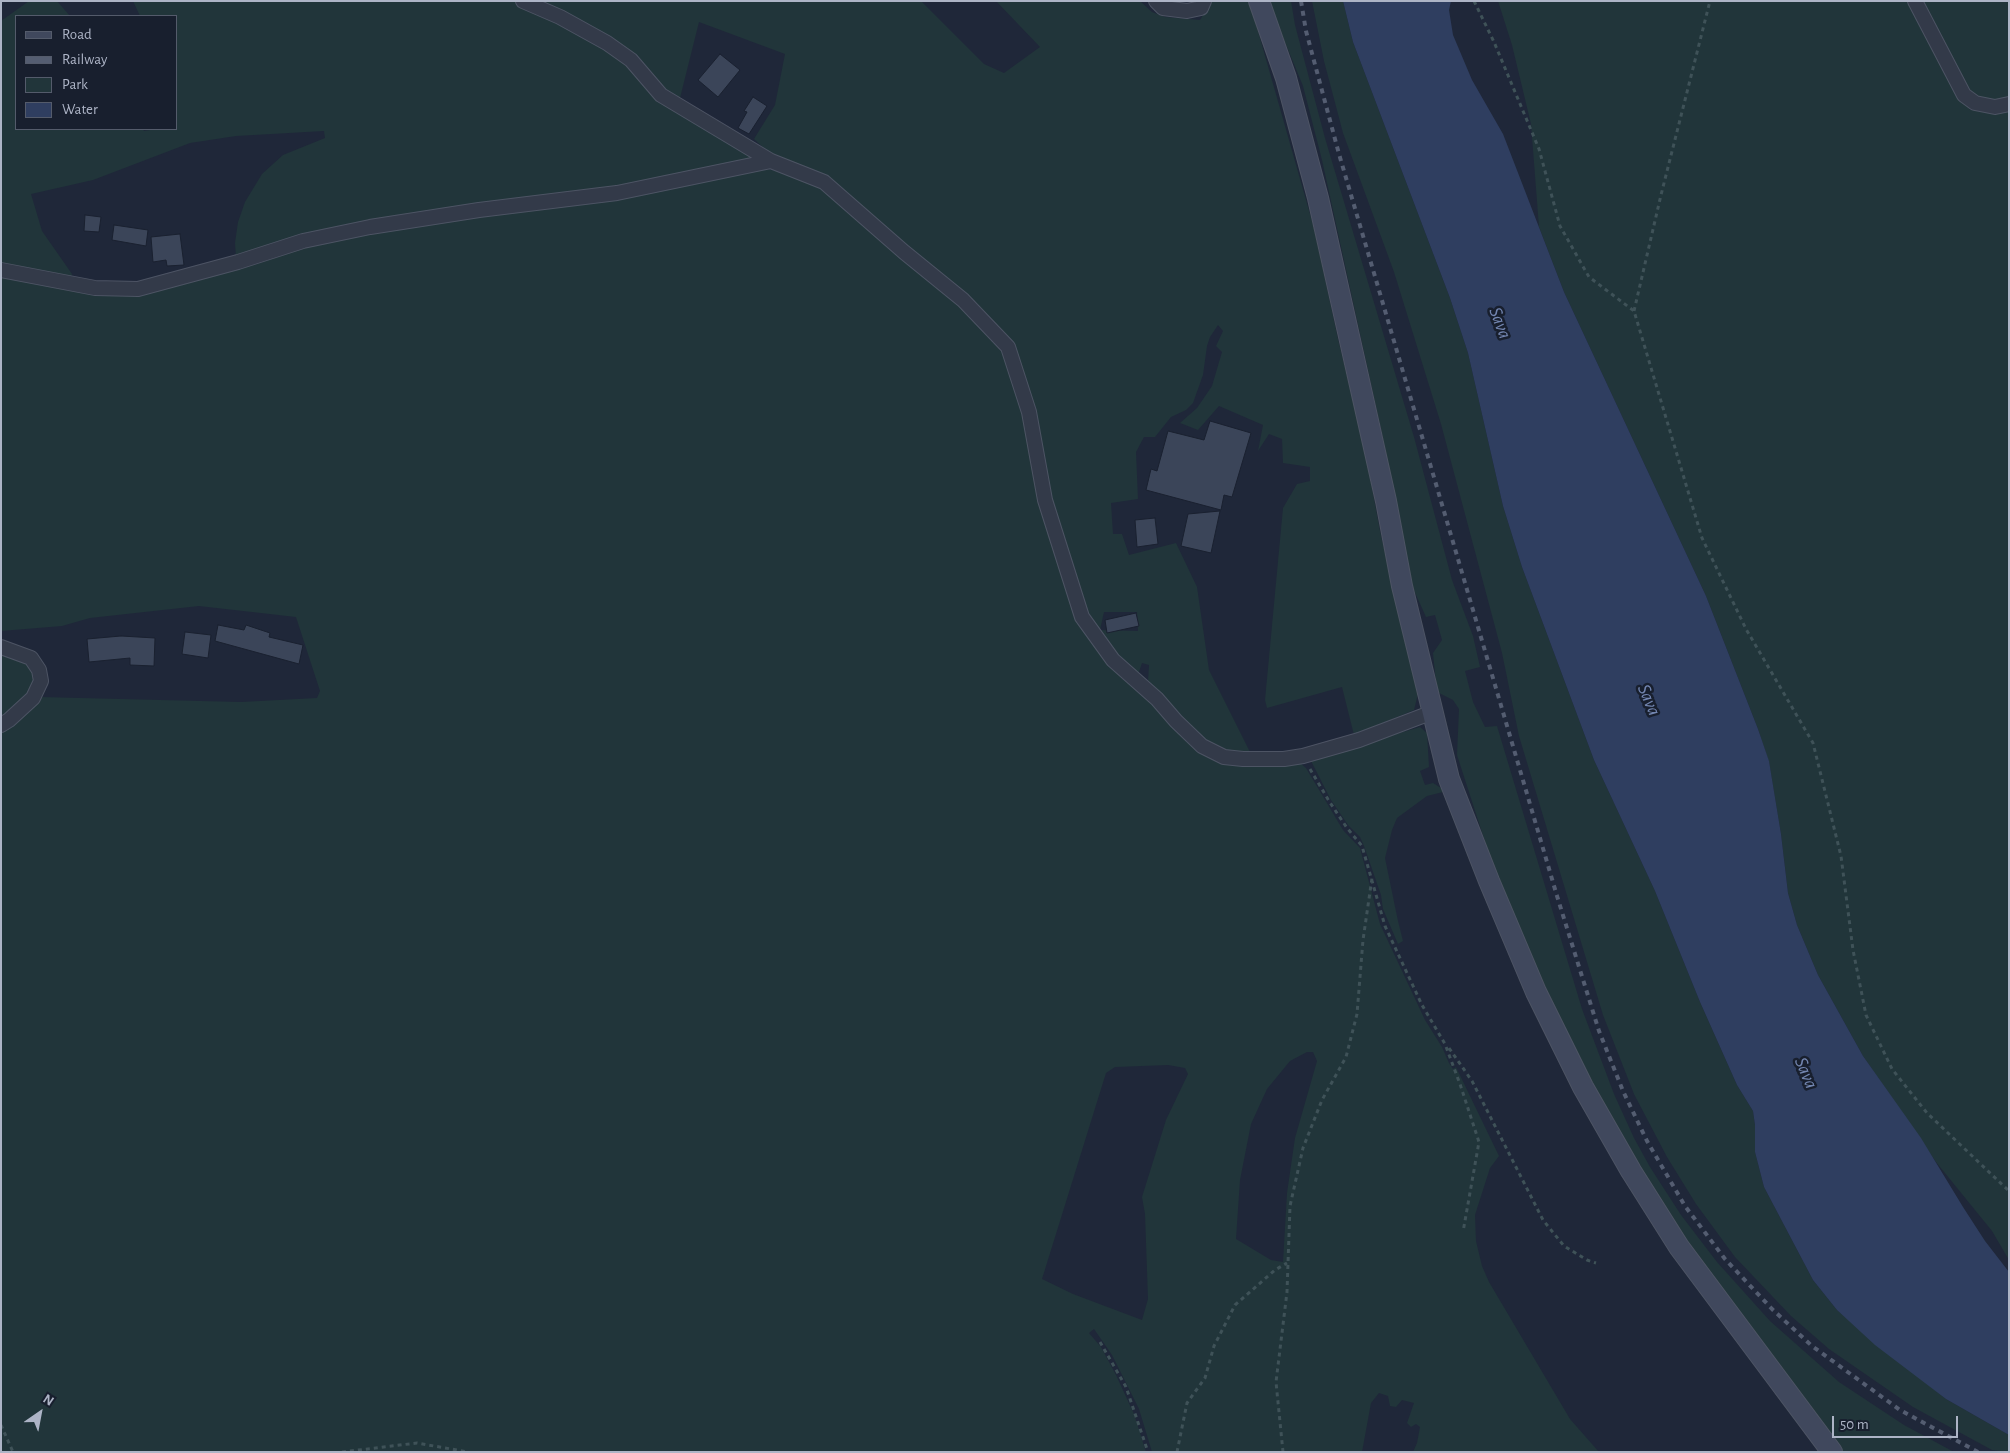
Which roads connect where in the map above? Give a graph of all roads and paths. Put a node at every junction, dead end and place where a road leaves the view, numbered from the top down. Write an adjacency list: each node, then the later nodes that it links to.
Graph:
1 (523, 1): 9 (street)
2 (1156, 1): 3 (street)
3 (1204, 1)
4 (1259, 1): 13 (street)
5 (1474, 1): 11 (path)
6 (1710, 1): 11 (path)
7 (1915, 1): 8 (street)
8 (2009, 104)
9 (771, 161): 10 (street); 15 (street)
10 (1, 270)
11 (1634, 311): 18 (path)
12 (1, 647): 14 (street)
13 (1432, 712): 15 (street); 30 (street)
14 (1, 725)
15 (1303, 756): 16 (path)
16 (1372, 878): 17 (path); 20 (path)
17 (1445, 1044): 19 (path); 21 (path)
18 (2009, 1191)
19 (1463, 1232)
20 (1288, 1262): 28 (path); 29 (path)
21 (1596, 1263)
22 (1100, 1342): 27 (path)
23 (1, 1426): 24 (path)
24 (12, 1452)
25 (342, 1452): 26 (path)
26 (468, 1452)
27 (1148, 1452)
28 (1177, 1452)
29 (1283, 1452)
30 (1832, 1452)

